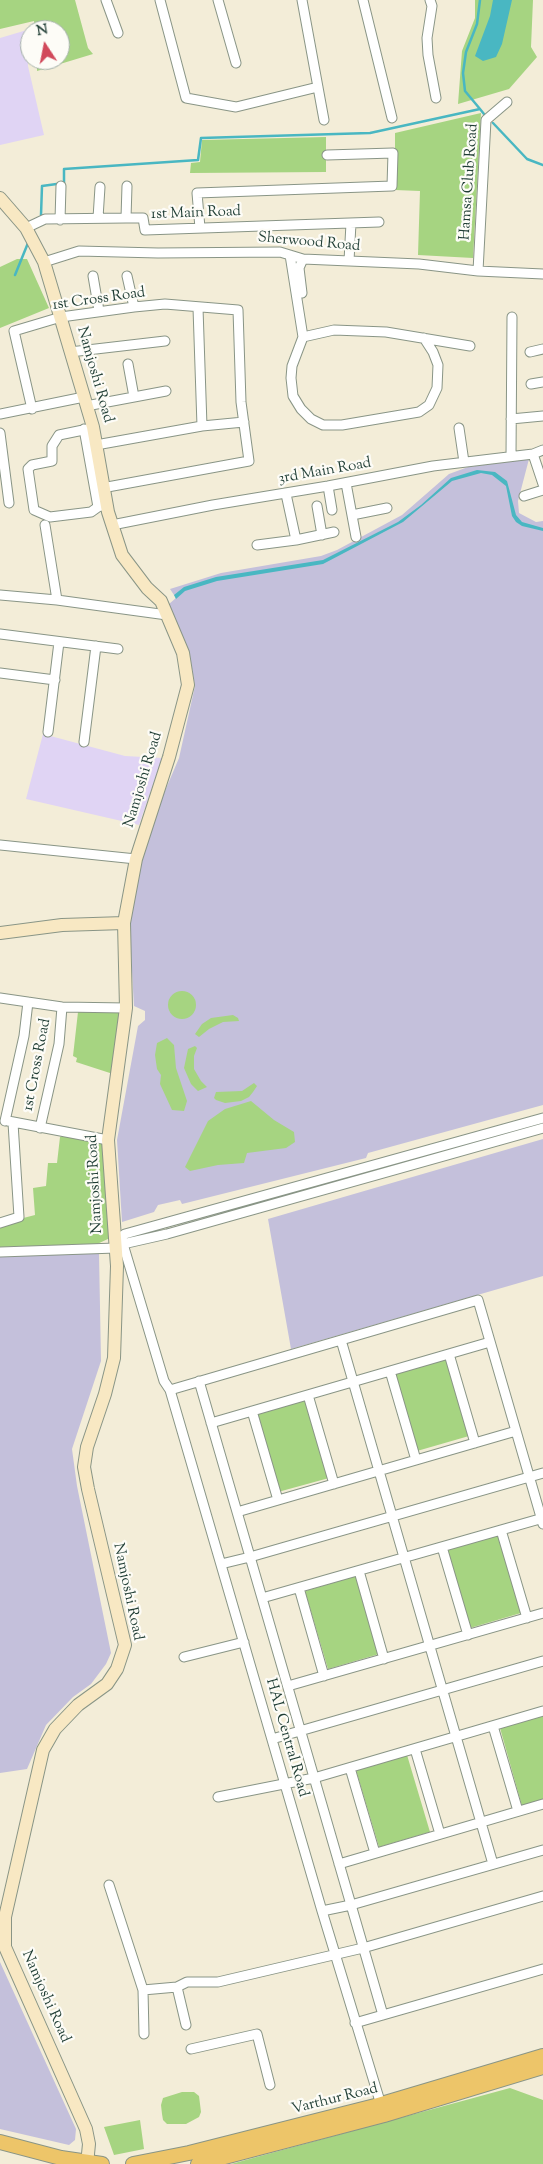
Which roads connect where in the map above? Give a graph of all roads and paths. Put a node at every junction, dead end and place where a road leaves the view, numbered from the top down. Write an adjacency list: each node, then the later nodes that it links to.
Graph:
1 (106, 0): 7 (street)
2 (160, 0): 9 (street)
3 (218, 0): 8 (street)
4 (302, 0): 9 (street)
5 (363, 0): 12 (street)
6 (430, 0): 10 (street)
7 (118, 33)
8 (236, 63)
9 (318, 87): 13 (street)
10 (436, 98)
11 (507, 102): 30 (street, Hamsa Club Road)
12 (392, 118)
13 (324, 120)
14 (327, 155): 25 (street)
15 (62, 186): 21 (street)
16 (127, 186): 20 (street)
17 (100, 187): 19 (street)
18 (2, 203): 24 (main road, Namjoshi Road)
19 (98, 218): 20 (street, 1st Main Road); 21 (street, 1st Main Road)
20 (126, 218): 25 (street, 1st Main Road)
21 (60, 220): 24 (street, 1st Main Road)
22 (351, 222): 23 (street, 1st Main Road); 25 (street, 1st Main Road); 28 (street)
23 (380, 222)
24 (26, 228): 29 (main road, Namjoshi Road)
25 (200, 228)
26 (290, 255): 27 (street, Sherwood Road); 29 (street, Sherwood Road); 39 (street)
27 (303, 259): 28 (street, Sherwood Road); 39 (street)
28 (349, 261): 30 (street, Sherwood Road)
29 (44, 262): 37 (main road, Namjoshi Road)
30 (478, 272): 31 (street, Sherwood Road)
31 (543, 274)
32 (93, 276): 36 (street)
33 (127, 276): 34 (street)
34 (134, 307): 35 (street, 1st Cross Road); 36 (street, 1st Cross Road)
35 (198, 308): 56 (street, 1st Cross Road); 57 (street)
36 (99, 311): 37 (street, 1st Cross Road)
37 (61, 317): 44 (main road, Namjoshi Road); 52 (street, 1st Cross Road)
38 (512, 318): 55 (street)
39 (305, 336): 40 (street); 40 (street)
40 (424, 338): 42 (street)
41 (166, 341): 44 (street)
42 (470, 346)
43 (543, 349): 45 (street)
44 (70, 352): 51 (main road, Namjoshi Road)
45 (530, 352)
46 (128, 364): 50 (street)
47 (543, 382): 48 (street)
48 (531, 384)
49 (166, 391): 50 (street)
50 (134, 397): 51 (street)
51 (85, 401): 52 (street); 59 (main road, Namjoshi Road)
52 (32, 408): 53 (street)
53 (0, 414)
54 (543, 416): 55 (street)
55 (511, 418): 64 (street)
56 (244, 422): 57 (street); 69 (street)
57 (202, 426): 61 (street)
58 (459, 428): 65 (street)
59 (88, 429): 61 (main road, Namjoshi Road); 74 (street); 74 (street)
60 (0, 433): 73 (street)
61 (96, 445): 69 (main road, Namjoshi Road)
62 (543, 450): 63 (street, 3rd Main Road)
63 (534, 454): 64 (street, 3rd Main Road); 67 (street)
64 (511, 456): 65 (street, 3rd Main Road)
65 (464, 462): 66 (street, 3rd Main Road)
66 (346, 483): 68 (street, 3rd Main Road); 78 (street)
67 (543, 484)
68 (328, 486): 71 (street, 3rd Main Road); 77 (street)
69 (102, 488): 74 (main road, Namjoshi Road)
70 (543, 490): 72 (street)
71 (286, 494): 80 (street, 3rd Main Road); 84 (street)
72 (524, 496)
73 (9, 503)
74 (102, 506): 80 (main road, Namjoshi Road)
75 (317, 506): 82 (street)
76 (387, 508): 78 (street)
77 (332, 510)
78 (352, 515): 83 (street)
79 (45, 525): 87 (street)
80 (112, 525): 88 (main road, Namjoshi Road)
81 (334, 532): 82 (street)
82 (322, 535): 84 (street)
83 (356, 537)
84 (296, 540): 85 (street)
85 (256, 545)
86 (0, 594): 87 (street)
87 (57, 600): 88 (street)
88 (166, 615): 98 (main road, Namjoshi Road)
89 (0, 634): 90 (street)
90 (59, 642): 91 (street); 94 (street)
91 (96, 646): 92 (street); 96 (street)
92 (118, 649)
93 (0, 673): 94 (street)
94 (54, 680): 95 (street)
95 (48, 732)
96 (84, 742)
97 (0, 845): 98 (street)
98 (136, 859): 99 (main road, Namjoshi Road)
99 (124, 923): 100 (main road); 105 (main road, Namjoshi Road)
100 (0, 932): 101 (street)
101 (0, 937)
102 (0, 998): 103 (street)
103 (28, 1002): 104 (street); 107 (street)
104 (62, 1007): 105 (street); 108 (street, 1st Cross Road)
105 (126, 1008): 110 (main road, Namjoshi Road)
106 (543, 1118): 112 (street)
107 (6, 1121): 108 (street); 111 (street)
108 (40, 1128): 110 (street)
109 (543, 1128): 112 (street)
110 (108, 1140): 112 (main road, Namjoshi Road)
111 (0, 1223)
112 (118, 1244): 113 (street); 120 (street, HAL Central Road); 192 (main road, Namjoshi Road)
113 (0, 1252)
114 (341, 1340): 115 (street); 118 (street); 119 (street)
115 (490, 1342): 116 (street); 124 (street)
116 (449, 1354): 117 (street); 125 (street)
117 (390, 1371): 119 (street); 126 (street)
118 (199, 1381): 120 (street); 123 (street)
119 (353, 1382): 121 (street); 127 (street)
120 (170, 1390): 139 (street, HAL Central Road)
121 (308, 1395): 122 (street); 130 (street)
122 (252, 1411): 123 (street); 131 (street)
123 (211, 1423): 132 (street)
124 (516, 1431): 125 (street); 129 (street)
125 (475, 1443): 126 (street)
126 (416, 1460): 127 (street)
127 (379, 1471): 130 (street); 133 (street)
128 (543, 1473): 129 (street)
129 (529, 1477): 133 (street); 134 (street)
130 (334, 1484): 131 (street)
131 (278, 1500): 132 (street)
132 (237, 1512): 137 (street)
133 (392, 1516): 137 (street); 138 (street)
134 (542, 1520): 135 (street)
135 (501, 1530): 136 (street); 144 (street)
136 (442, 1547): 138 (street); 145 (street)
137 (250, 1557): 139 (street); 142 (street)
138 (404, 1558): 140 (street); 147 (street)
139 (221, 1564): 146 (street, HAL Central Road)
140 (359, 1571): 141 (street); 149 (street)
141 (299, 1588): 142 (street); 151 (street)
142 (262, 1598): 152 (street)
143 (543, 1613): 144 (street)
144 (527, 1618): 145 (street)
145 (468, 1635): 147 (street)
146 (244, 1642): 148 (street); 158 (street, HAL Central Road)
147 (430, 1646): 149 (street); 153 (street)
148 (184, 1657)
149 (384, 1659): 151 (street)
150 (543, 1661): 153 (street)
151 (324, 1676): 152 (street)
152 (288, 1686): 156 (street)
153 (442, 1690): 156 (street); 157 (street)
154 (543, 1711): 155 (street)
155 (493, 1726): 157 (street); 165 (street)
156 (300, 1731): 158 (street); 161 (street)
157 (456, 1737): 159 (street); 166 (street)
158 (272, 1739): 162 (street, HAL Central Road)
159 (415, 1749): 160 (street); 167 (street)
160 (350, 1768): 161 (street); 169 (street)
161 (314, 1778): 162 (street); 170 (street)
162 (285, 1785): 163 (street); 175 (street, HAL Central Road)
163 (218, 1797)
164 (543, 1804): 165 (street)
165 (518, 1811): 166 (street)
166 (481, 1822): 167 (street); 171 (street)
167 (440, 1834): 169 (street)
168 (543, 1850): 171 (street)
169 (375, 1853): 170 (street)
170 (339, 1864): 174 (street)
171 (493, 1864): 174 (street)
172 (110, 1885): 180 (street)
173 (543, 1896): 176 (street)
174 (351, 1905): 175 (street); 176 (street)
175 (322, 1911): 177 (street, HAL Central Road)
176 (364, 1948): 177 (street); 181 (street)
177 (335, 1954): 179 (street); 182 (street, HAL Central Road)
178 (543, 1968): 181 (street)
179 (177, 1987): 180 (street); 183 (street)
180 (142, 1990): 184 (street)
181 (383, 2015): 182 (street)
182 (355, 2022): 189 (street, HAL Central Road)
183 (186, 2025)
184 (144, 2034)
185 (191, 2049): 188 (street)
186 (543, 2056): 189 (main road, Varthur Road)
187 (543, 2067): 189 (main road, Varthur Road)
188 (270, 2085)
189 (382, 2110): 194 (main road, Varthur Road); 195 (main road, Varthur Road)
190 (0, 2142): 192 (main road)
191 (0, 2151): 193 (main road)
192 (92, 2163)
193 (52, 2164)
194 (133, 2164)
195 (198, 2164)

